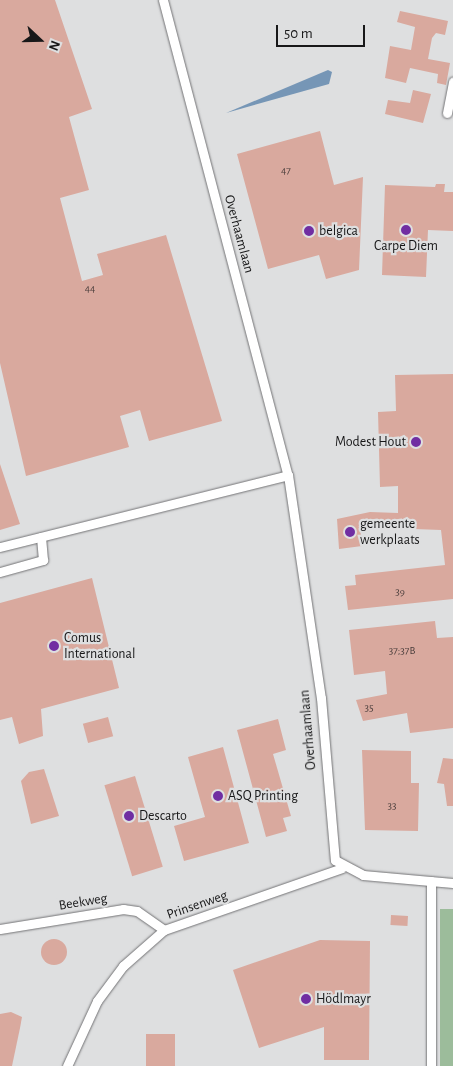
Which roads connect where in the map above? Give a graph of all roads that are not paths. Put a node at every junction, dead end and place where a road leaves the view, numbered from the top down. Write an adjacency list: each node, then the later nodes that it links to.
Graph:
1 (163, 0): 5 (street, Overhaamlaan)
2 (453, 82): 3 (street)
3 (451, 102): 4 (street)
4 (447, 114)
5 (288, 475): 6 (street); 9 (street, Overhaamlaan)
6 (41, 537): 7 (street); 8 (street)
7 (0, 547)
8 (0, 572)
9 (342, 868): 10 (street); 13 (street, Prinsenweg)
10 (431, 881): 11 (street); 15 (street)
11 (453, 883)
12 (0, 929): 13 (street, Beekweg)
13 (164, 930): 14 (street, Prinsenweg)
14 (66, 1066)
15 (431, 1066)

